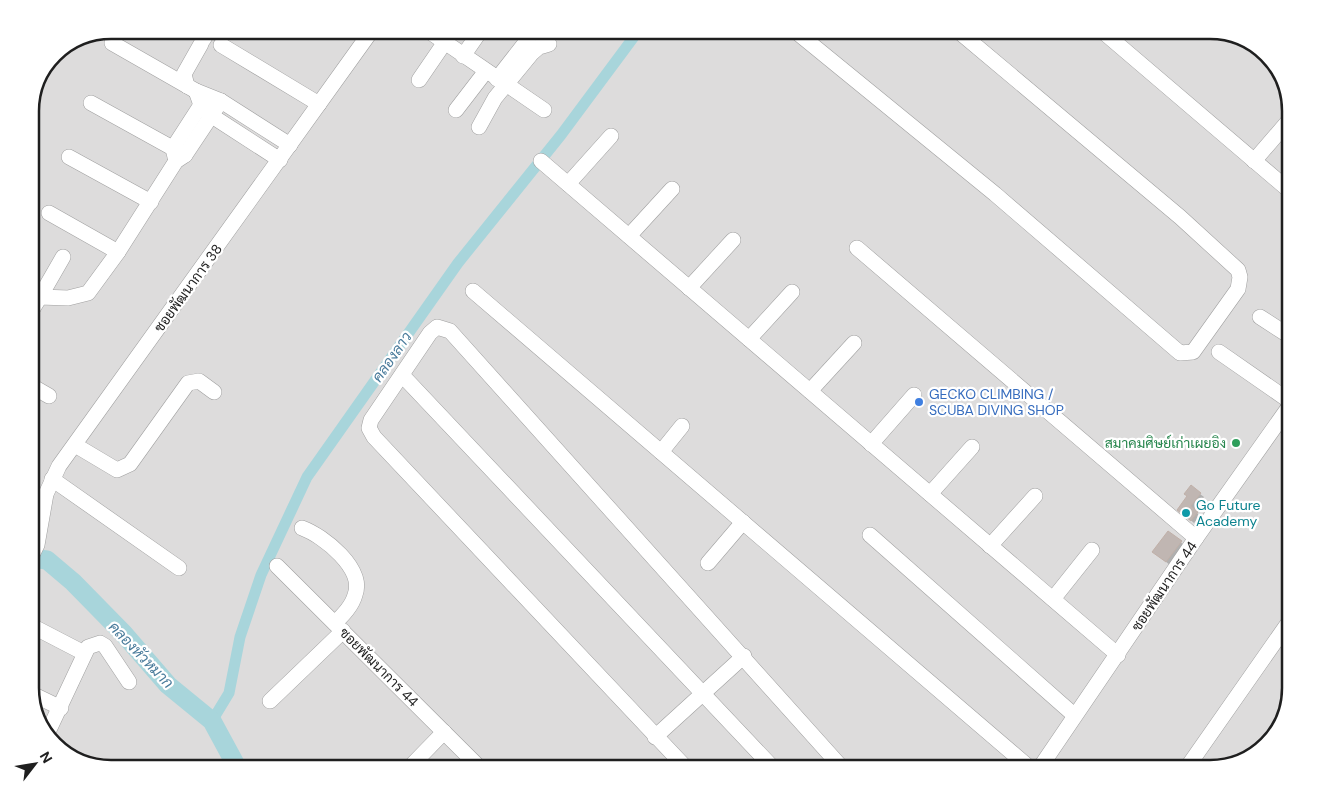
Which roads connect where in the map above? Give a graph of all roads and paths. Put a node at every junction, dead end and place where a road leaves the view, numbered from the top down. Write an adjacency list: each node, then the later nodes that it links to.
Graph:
1 (203, 39): 16 (street)
2 (366, 39): 18 (street, ซอยพัฒนาการ 38)
3 (440, 39): 10 (street)
4 (475, 39): 13 (street)
5 (528, 39): 14 (street)
6 (805, 39): 7 (street)
7 (968, 39)
8 (1112, 39): 29 (street)
9 (112, 42): 16 (street)
10 (444, 42): 13 (street); 15 (street)
11 (549, 44): 14 (street)
12 (221, 45): 18 (street)
13 (463, 56): 14 (street)
14 (496, 78): 19 (street); 20 (street); 22 (street)
15 (419, 80)
16 (203, 96): 21 (street); 25 (street); 26 (street)
17 (91, 103): 26 (street)
18 (319, 104): 25 (street, ซอยพัฒนาการ 38)
19 (456, 110)
20 (544, 110)
21 (212, 116): 26 (street); 28 (street)
22 (479, 127)
23 (1282, 128): 29 (street)
24 (612, 136): 31 (street)
25 (290, 145): 28 (street, ซอยพัฒนาการ 38)
26 (178, 155): 34 (street)
27 (69, 157): 34 (street)
28 (280, 160): 60 (street, ซอยพัฒนาการ 38)
29 (1254, 160): 32 (street)
30 (541, 161): 31 (street)
31 (568, 184): 36 (street)
32 (1282, 184)
33 (672, 189): 36 (street)
34 (151, 202): 39 (street)
35 (49, 213): 39 (street)
36 (629, 236): 41 (street)
37 (733, 240): 41 (street)
38 (857, 248): 72 (street)
39 (118, 252): 44 (street)
40 (63, 257): 44 (street)
41 (689, 288): 47 (street)
42 (473, 291): 62 (street)
43 (792, 292): 47 (street)
44 (40, 297)
45 (1260, 317): 46 (street)
46 (1282, 332)
47 (749, 339): 52 (street)
48 (854, 344): 52 (street)
49 (1219, 352): 56 (street)
50 (402, 374): 84 (street); 86 (street); 93 (street)
51 (39, 390): 54 (street)
52 (810, 391): 59 (street)
53 (214, 392): 60 (street)
54 (49, 396)
55 (914, 396): 59 (street)
56 (1282, 397)
57 (1282, 416): 72 (street, ซอยพัฒนาการ 44)
58 (682, 426): 62 (street)
59 (871, 444): 65 (street)
60 (75, 445): 63 (street, ซอยพัฒนาการ 38)
61 (972, 447): 65 (street)
62 (661, 452): 68 (street)
63 (52, 480): 64 (street, ซอยพัฒนาการ 38); 77 (street)
64 (46, 494): 67 (street); 70 (street, ซอยพัฒนาการ 38)
65 (930, 494): 73 (street)
66 (1035, 496): 73 (street)
67 (39, 502)
68 (743, 522): 75 (street); 99 (street)
69 (302, 528): 79 (street)
70 (39, 534)
71 (870, 535): 90 (street)
72 (1196, 538): 83 (street, ซอยพัฒนาการ 44)
73 (990, 546): 78 (street)
74 (1092, 550): 78 (street)
75 (708, 563)
76 (277, 566): 79 (street, ซอยพัฒนาการ 44)
77 (179, 568)
78 (1053, 599): 83 (street)
79 (339, 627): 88 (street); 92 (street, ซอยพัฒนาการ 44)
80 (39, 630): 82 (street)
81 (1282, 632): 101 (street)
82 (84, 653): 85 (street); 89 (street)
83 (1118, 655): 90 (street, ซอยพัฒนาการ 44)
84 (744, 656): 86 (street); 98 (street)
85 (129, 682)
86 (702, 694): 93 (street); 97 (street)
87 (40, 698): 89 (street)
88 (270, 701)
89 (61, 708): 91 (street)
90 (1074, 715): 100 (street, ซอยพัฒนาการ 44)
91 (50, 727)
92 (444, 732): 94 (street); 95 (street, ซอยพัฒนาการ 44)
93 (655, 737): 96 (street)
94 (417, 760)
95 (472, 760)
96 (678, 760)
97 (765, 760)
98 (835, 760)
99 (1021, 760)
100 (1045, 760)
101 (1192, 760)

